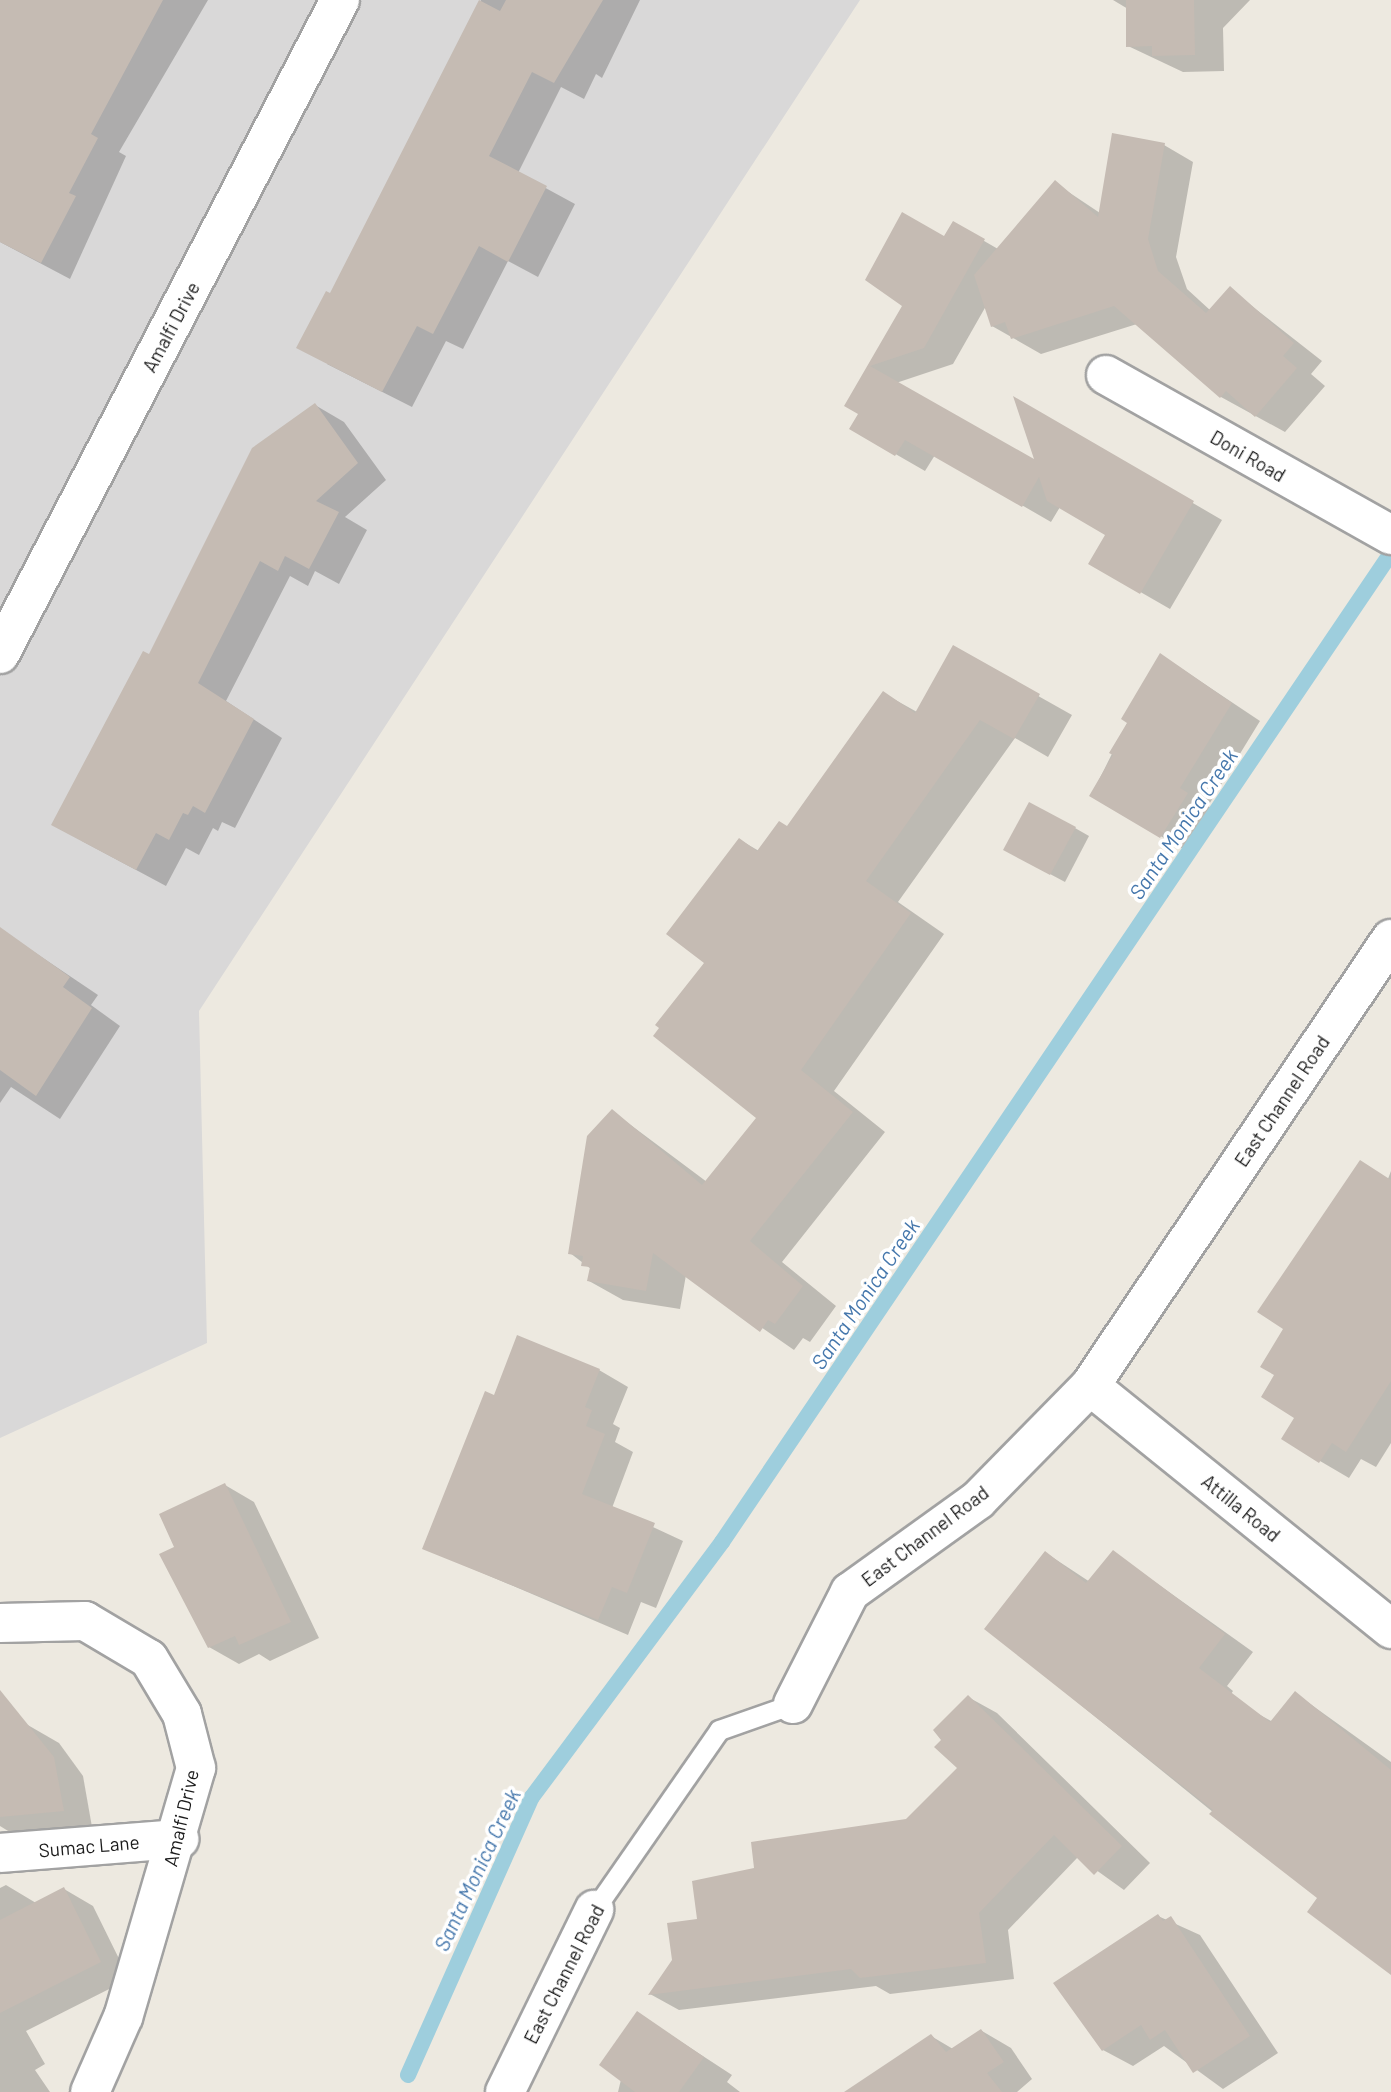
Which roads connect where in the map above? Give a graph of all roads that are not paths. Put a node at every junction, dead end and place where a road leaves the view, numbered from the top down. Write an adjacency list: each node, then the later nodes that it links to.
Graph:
1 (340, 0): 4 (street, Amalfi Drive)
2 (1106, 375): 3 (street, Doni Road)
3 (1381, 531)
4 (0, 654)
5 (1391, 939): 6 (street, East Channel Road)
6 (1090, 1386): 8 (street, Attilla Road); 9 (street, East Channel Road)
7 (0, 1623): 10 (street, Amalfi Drive)
8 (1391, 1629)
9 (793, 1704): 12 (lane, East Channel Road)
10 (179, 1839): 11 (street, Sumac Lane); 13 (street, Amalfi Drive)
11 (0, 1853)
12 (594, 1910): 14 (street, East Channel Road)
13 (90, 2092)
14 (505, 2092)

